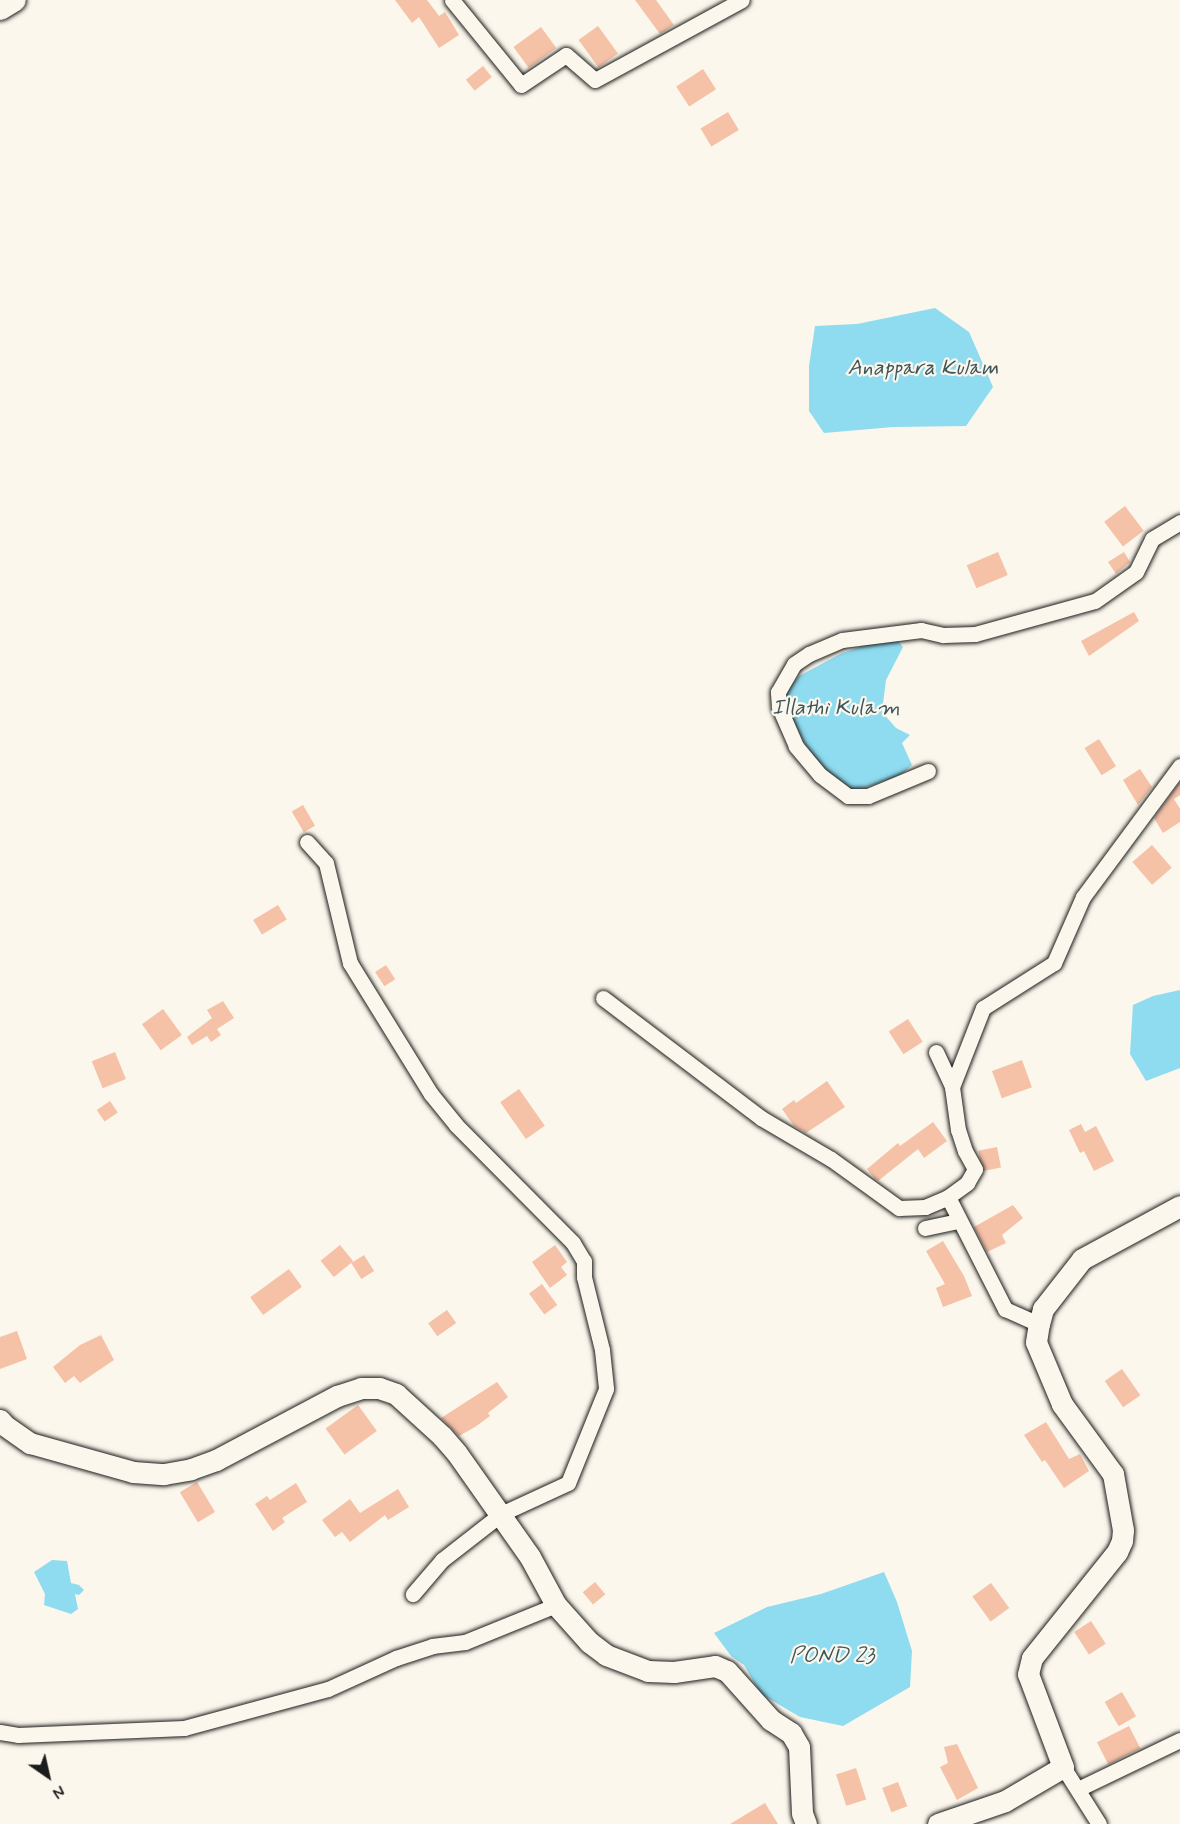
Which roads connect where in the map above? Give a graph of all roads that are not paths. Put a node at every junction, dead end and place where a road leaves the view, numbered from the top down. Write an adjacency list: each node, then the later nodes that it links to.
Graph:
1 (15, 0): 4 (main road)
2 (452, 0): 3 (street)
3 (742, 0)
4 (0, 9)
5 (1180, 522): 7 (street)
6 (1180, 766): 11 (street)
7 (928, 771)
8 (307, 842): 18 (street)
9 (603, 998): 12 (street)
10 (936, 1052): 11 (street)
11 (952, 1087): 12 (street)
12 (948, 1197): 14 (street)
13 (1180, 1206): 16 (main road)
14 (958, 1221): 15 (street); 16 (street)
15 (925, 1228)
16 (1040, 1324): 23 (main road)
17 (0, 1420): 18 (main road)
18 (501, 1514): 19 (street); 20 (main road)
19 (413, 1594)
20 (556, 1605): 21 (street); 25 (main road)
21 (0, 1732)
22 (1180, 1740): 24 (street)
23 (1063, 1767): 24 (street); 26 (main road)
24 (1077, 1789): 27 (street)
25 (806, 1824)
26 (938, 1824)
27 (1099, 1824)

